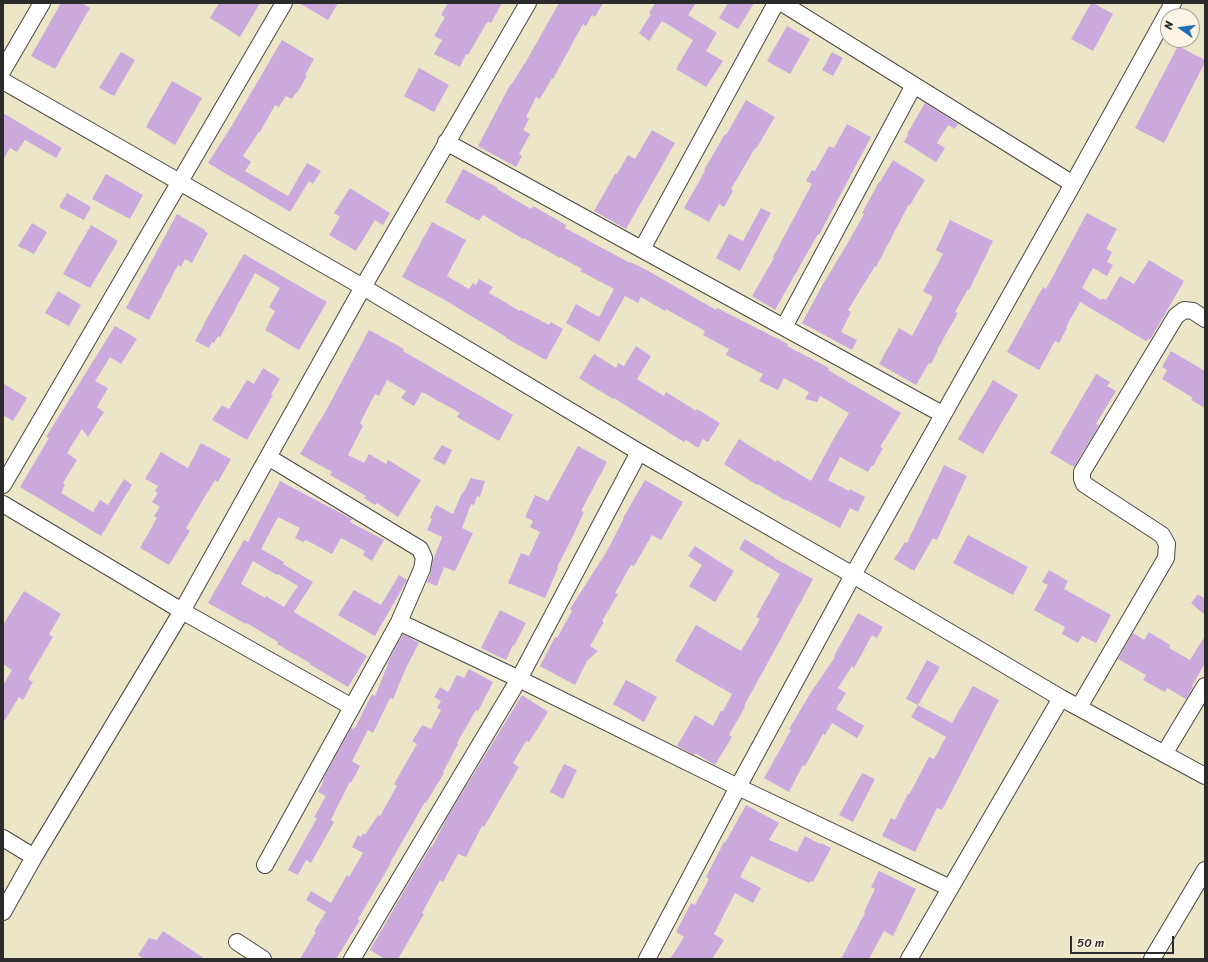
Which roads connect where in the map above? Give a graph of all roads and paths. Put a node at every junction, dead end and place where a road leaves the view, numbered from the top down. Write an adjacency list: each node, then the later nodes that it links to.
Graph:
1 (42, 3): 7 (street)
2 (284, 3): 11 (street)
3 (528, 3): 10 (street)
4 (776, 3): 13 (street)
5 (782, 3): 9 (street)
6 (1173, 3): 12 (street)
7 (3, 70)
8 (3, 81): 11 (street)
9 (914, 85): 12 (street); 16 (street)
10 (446, 142): 13 (street); 14 (street)
11 (179, 182): 14 (street); 20 (street)
12 (1073, 184): 17 (street)
13 (642, 249): 16 (street)
14 (363, 287): 18 (street); 19 (street)
15 (1205, 319): 29 (street)
16 (784, 327): 17 (street)
17 (942, 414): 22 (street)
18 (639, 452): 22 (street); 25 (street)
19 (268, 457): 23 (street); 24 (street)
20 (3, 485)
21 (3, 504): 23 (street)
22 (853, 575): 27 (street); 32 (street)
23 (182, 610): 28 (street); 34 (street)
24 (399, 622): 25 (street); 28 (street)
25 (519, 679): 32 (street); 41 (street)
26 (1205, 686): 30 (street)
27 (1061, 698): 29 (street); 37 (street)
28 (352, 707): 35 (street)
29 (1079, 707): 30 (street)
30 (1164, 754): 31 (street)
31 (1205, 776)
32 (738, 787): 37 (street); 42 (street)
33 (3, 838): 34 (street)
34 (34, 857): 38 (street)
35 (265, 865)
36 (1205, 870): 44 (street)
37 (950, 888): 43 (street)
38 (3, 912)
39 (237, 942): 40 (street)
40 (263, 959)
41 (352, 959)
42 (647, 959)
43 (909, 959)
44 (1152, 959)

